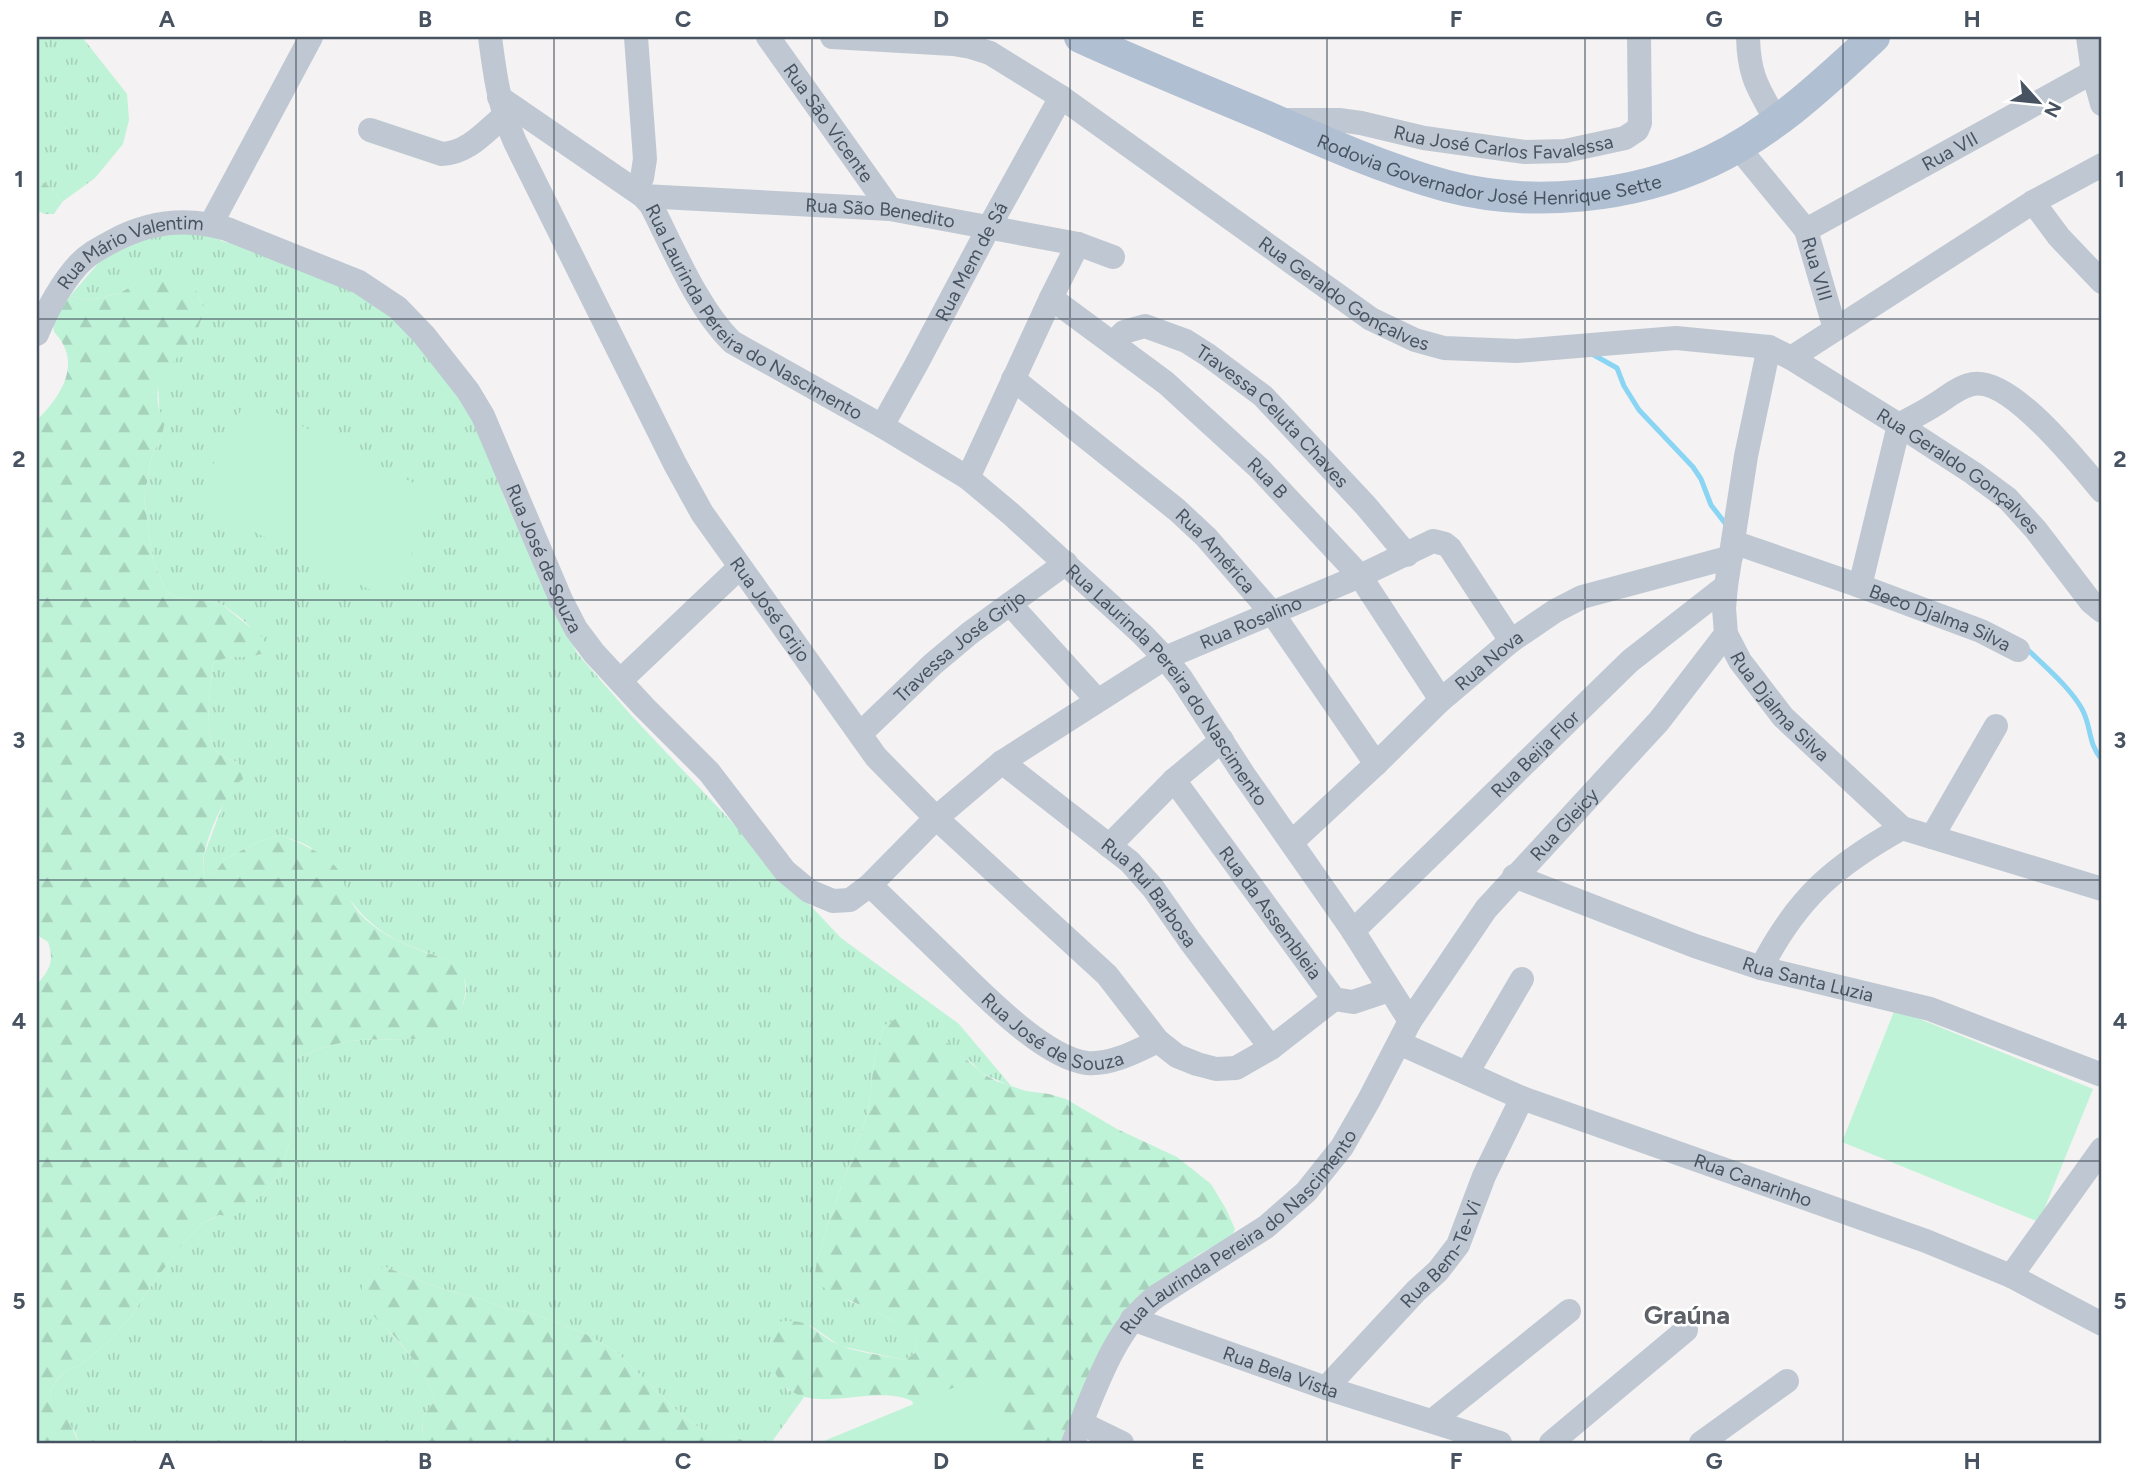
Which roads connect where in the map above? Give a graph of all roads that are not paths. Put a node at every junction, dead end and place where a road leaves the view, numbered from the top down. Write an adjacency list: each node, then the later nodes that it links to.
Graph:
1 (312, 37): 25 (street, Rua Mário Valentim)
2 (490, 37): 16 (street)
3 (636, 37): 22 (street)
4 (768, 37): 24 (street, Rua São Vicente)
5 (832, 37): 11 (street, Rua Geraldo Gonçalves)
6 (1080, 37): 12 (main road, Rodovia Governador José Henrique Sette)
7 (1639, 37): 17 (street, Rua José Carlos Favalessa)
8 (1748, 37): 18 (street)
9 (1874, 37): 18 (main road, Rodovia Governador José Henrique Sette)
10 (2088, 37): 13 (street)
11 (954, 41): 14 (street, Rua Geraldo Gonçalves)
12 (1116, 44): 17 (main road, Rodovia Governador José Henrique Sette)
13 (2093, 72): 15 (street); 27 (street, Rua VII)
14 (1061, 97): 26 (street, Rua Mem de Sá); 35 (street, Rua Geraldo Gonçalves)
15 (2102, 104)
16 (501, 107): 19 (street); 22 (street, Rua Laurinda Pereira do Nascimento); 44 (street, Rua José Grijo)
17 (1274, 120): 20 (main road, Rodovia Governador José Henrique Sette)
18 (1777, 122): 20 (main road, Rodovia Governador José Henrique Sette)
19 (370, 130)
20 (1737, 146): 27 (street, Rua VIII)
21 (2102, 164): 23 (street)
22 (638, 193): 24 (street, Rua São Benedito); 38 (street, Rua Laurinda Pereira do Nascimento)
23 (2033, 202): 30 (street); 32 (street)
24 (890, 209): 26 (street, Rua São Benedito)
25 (211, 224): 33 (street, Rua Mário Valentim); 55 (street, Rua José de Souza)
26 (988, 229): 28 (street, Rua São Benedito); 38 (street, Rua Mem de Sá)
27 (1806, 230): 32 (street, Rua VIII)
28 (1078, 244): 29 (street, Rua São Benedito); 31 (street)
29 (1113, 257)
30 (2102, 282)
31 (1051, 298): 34 (street, Rua B); 36 (street)
32 (1835, 329): 35 (street)
33 (37, 334)
34 (1113, 342): 42 (street, Travessa Celuta Chaves); 45 (street, Rua B)
35 (1780, 352): 37 (street, Rua Geraldo Gonçalves); 41 (street, Rua Djalma Silva)
36 (1013, 379): 39 (street); 50 (street, Rua América)
37 (1899, 425): 40 (street); 47 (street, Beco Djalma Silva); 49 (street, Rua Geraldo Gonçalves)
38 (882, 426): 39 (street, Rua Laurinda Pereira do Nascimento)
39 (968, 478): 43 (street, Rua Laurinda Pereira do Nascimento)
40 (2102, 491)
41 (1732, 549): 46 (street, Rua Djalma Silva); 47 (street, Beco Djalma Silva); 52 (street, Rua Nova)
42 (1407, 555): 45 (street, Rua Rosalino); 52 (street, Rua Rosalino)
43 (1066, 563): 48 (street, Travessa José Grijo); 54 (street, Rua Laurinda Pereira do Nascimento)
44 (740, 567): 55 (street); 59 (street, Rua José Grijo)
45 (1360, 576): 50 (street, Rua Rosalino); 57 (street, Rua B)
46 (1726, 586): 51 (street, Rua Djalma Silva); 72 (street, Rua Beija Flor)
47 (1860, 586): 53 (street, Beco Djalma Silva)
48 (1010, 604): 56 (street); 59 (street, Travessa José Grijo)
49 (2102, 611)
50 (1273, 614): 54 (street, Rua Rosalino); 62 (street, Rua América)
51 (1726, 634): 65 (street, Rua Djalma Silva); 69 (street, Rua Gleicy)
52 (1511, 641): 57 (street, Rua Nova)
53 (2018, 650)
54 (1165, 657): 56 (street, Rua Rosalino); 60 (street, Rua Laurinda Pereira do Nascimento)
55 (620, 681): 70 (street, Rua José de Souza)
56 (1097, 700): 61 (street, Rua Rosalino)
57 (1441, 700): 62 (street, Rua Nova)
58 (1996, 726): 66 (street)
59 (860, 734): 64 (street, Rua José Grijo)
60 (1222, 740): 63 (street); 67 (street, Rua Laurinda Pereira do Nascimento)
61 (1002, 762): 64 (street, Rua Rosalino); 68 (street, Rua Rui Barbosa)
62 (1376, 764): 67 (street, Rua Nova)
63 (1174, 780): 68 (street); 76 (street, Rua da Assembleia)
64 (936, 818): 70 (street, Rua José de Souza); 78 (street, Rua José Grijo)
65 (1902, 828): 66 (street, Rua Djalma Silva); 73 (street)
66 (1932, 837): 71 (street, Rua Djalma Silva)
67 (1292, 842): 72 (street, Rua Laurinda Pereira do Nascimento)
68 (1109, 846): 80 (street, Rua Rui Barbosa)
69 (1514, 876): 73 (street, Rua Santa Luzia); 77 (street, Rua Gleicy)
70 (870, 885): 78 (street, Rua José de Souza)
71 (2102, 889)
72 (1353, 931): 75 (street, Rua Laurinda Pereira do Nascimento)
73 (1761, 968): 82 (street, Rua Santa Luzia)
74 (1522, 979): 81 (street)
75 (1389, 990): 76 (street, Rua da Assembleia); 77 (street, Rua Laurinda Pereira do Nascimento)
76 (1334, 999): 80 (street, Rua José de Souza)
77 (1410, 1021): 79 (street, Rua Laurinda Pereira do Nascimento)
78 (1158, 1041): 80 (street, Rua José de Souza)
79 (1399, 1043): 81 (street, Rua Canarinho); 87 (street, Rua Laurinda Pereira do Nascimento)
80 (1271, 1048)
81 (1467, 1073): 83 (street, Rua Canarinho)
82 (2102, 1075)
83 (1522, 1098): 85 (street, Rua Canarinho); 91 (street, Rua Bem-Te-Vi)
84 (2102, 1149): 85 (street)
85 (2011, 1276): 88 (street, Rua Canarinho)
86 (1569, 1311): 92 (street)
87 (1132, 1319): 91 (street, Rua Bela Vista); 93 (street, Rua Laurinda Pereira do Nascimento)
88 (2102, 1324)
89 (1686, 1331): 96 (street)
90 (1787, 1381): 97 (street)
91 (1326, 1388): 92 (street, Rua Bela Vista)
92 (1432, 1421): 95 (street, Rua Bela Vista)
93 (1077, 1433): 94 (street)
94 (1122, 1443)
95 (1500, 1443)
96 (1551, 1443)
97 (1702, 1443)

